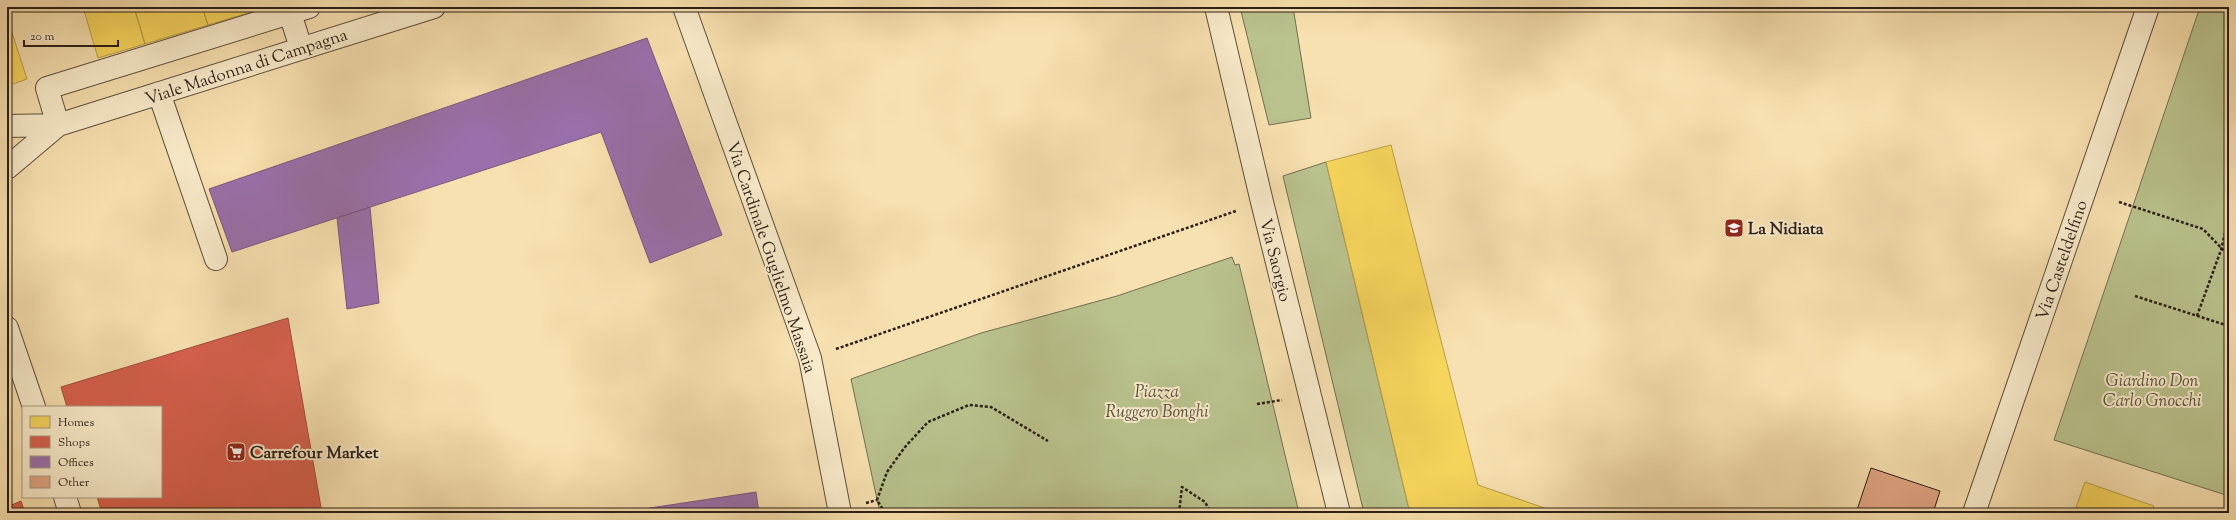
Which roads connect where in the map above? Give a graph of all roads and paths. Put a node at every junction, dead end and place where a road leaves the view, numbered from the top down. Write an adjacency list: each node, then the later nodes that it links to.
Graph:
1 (434, 7): 6 (street, Viale Madonna di Campagna)
2 (684, 7): 21 (street, Via Cardinale Guglielmo Massaia)
3 (1216, 7): 11 (street, Via Saorgio)
4 (2148, 7): 31 (street, Via Casteldelfino)
5 (296, 9): 6 (street); 9 (street)
6 (301, 48): 7 (street, Viale Madonna di Campagna)
7 (159, 93): 9 (street, Viale Madonna di Campagna); 16 (street)
8 (7, 126): 9 (street, Viale Madonna di Campagna)
9 (58, 126): 10 (street, Viale Madonna di Campagna)
10 (7, 168)
11 (1262, 202): 21 (path); 30 (street, Via Saorgio)
12 (2120, 202): 14 (path)
13 (2229, 216): 14 (path)
14 (2221, 250): 15 (path); 18 (path)
15 (2229, 256)
16 (216, 259)
17 (2135, 296): 18 (path)
18 (2197, 316): 19 (path)
19 (2229, 326)
20 (7, 328): 22 (street)
21 (810, 358): 26 (street, Via Cardinale Guglielmo Massaia)
22 (34, 406)
23 (1048, 441): 27 (path)
24 (65, 498): 25 (street)
25 (70, 513)
26 (840, 513)
27 (885, 513)
28 (1179, 513): 29 (path)
29 (1211, 513)
30 (1339, 513)
31 (1974, 513)

